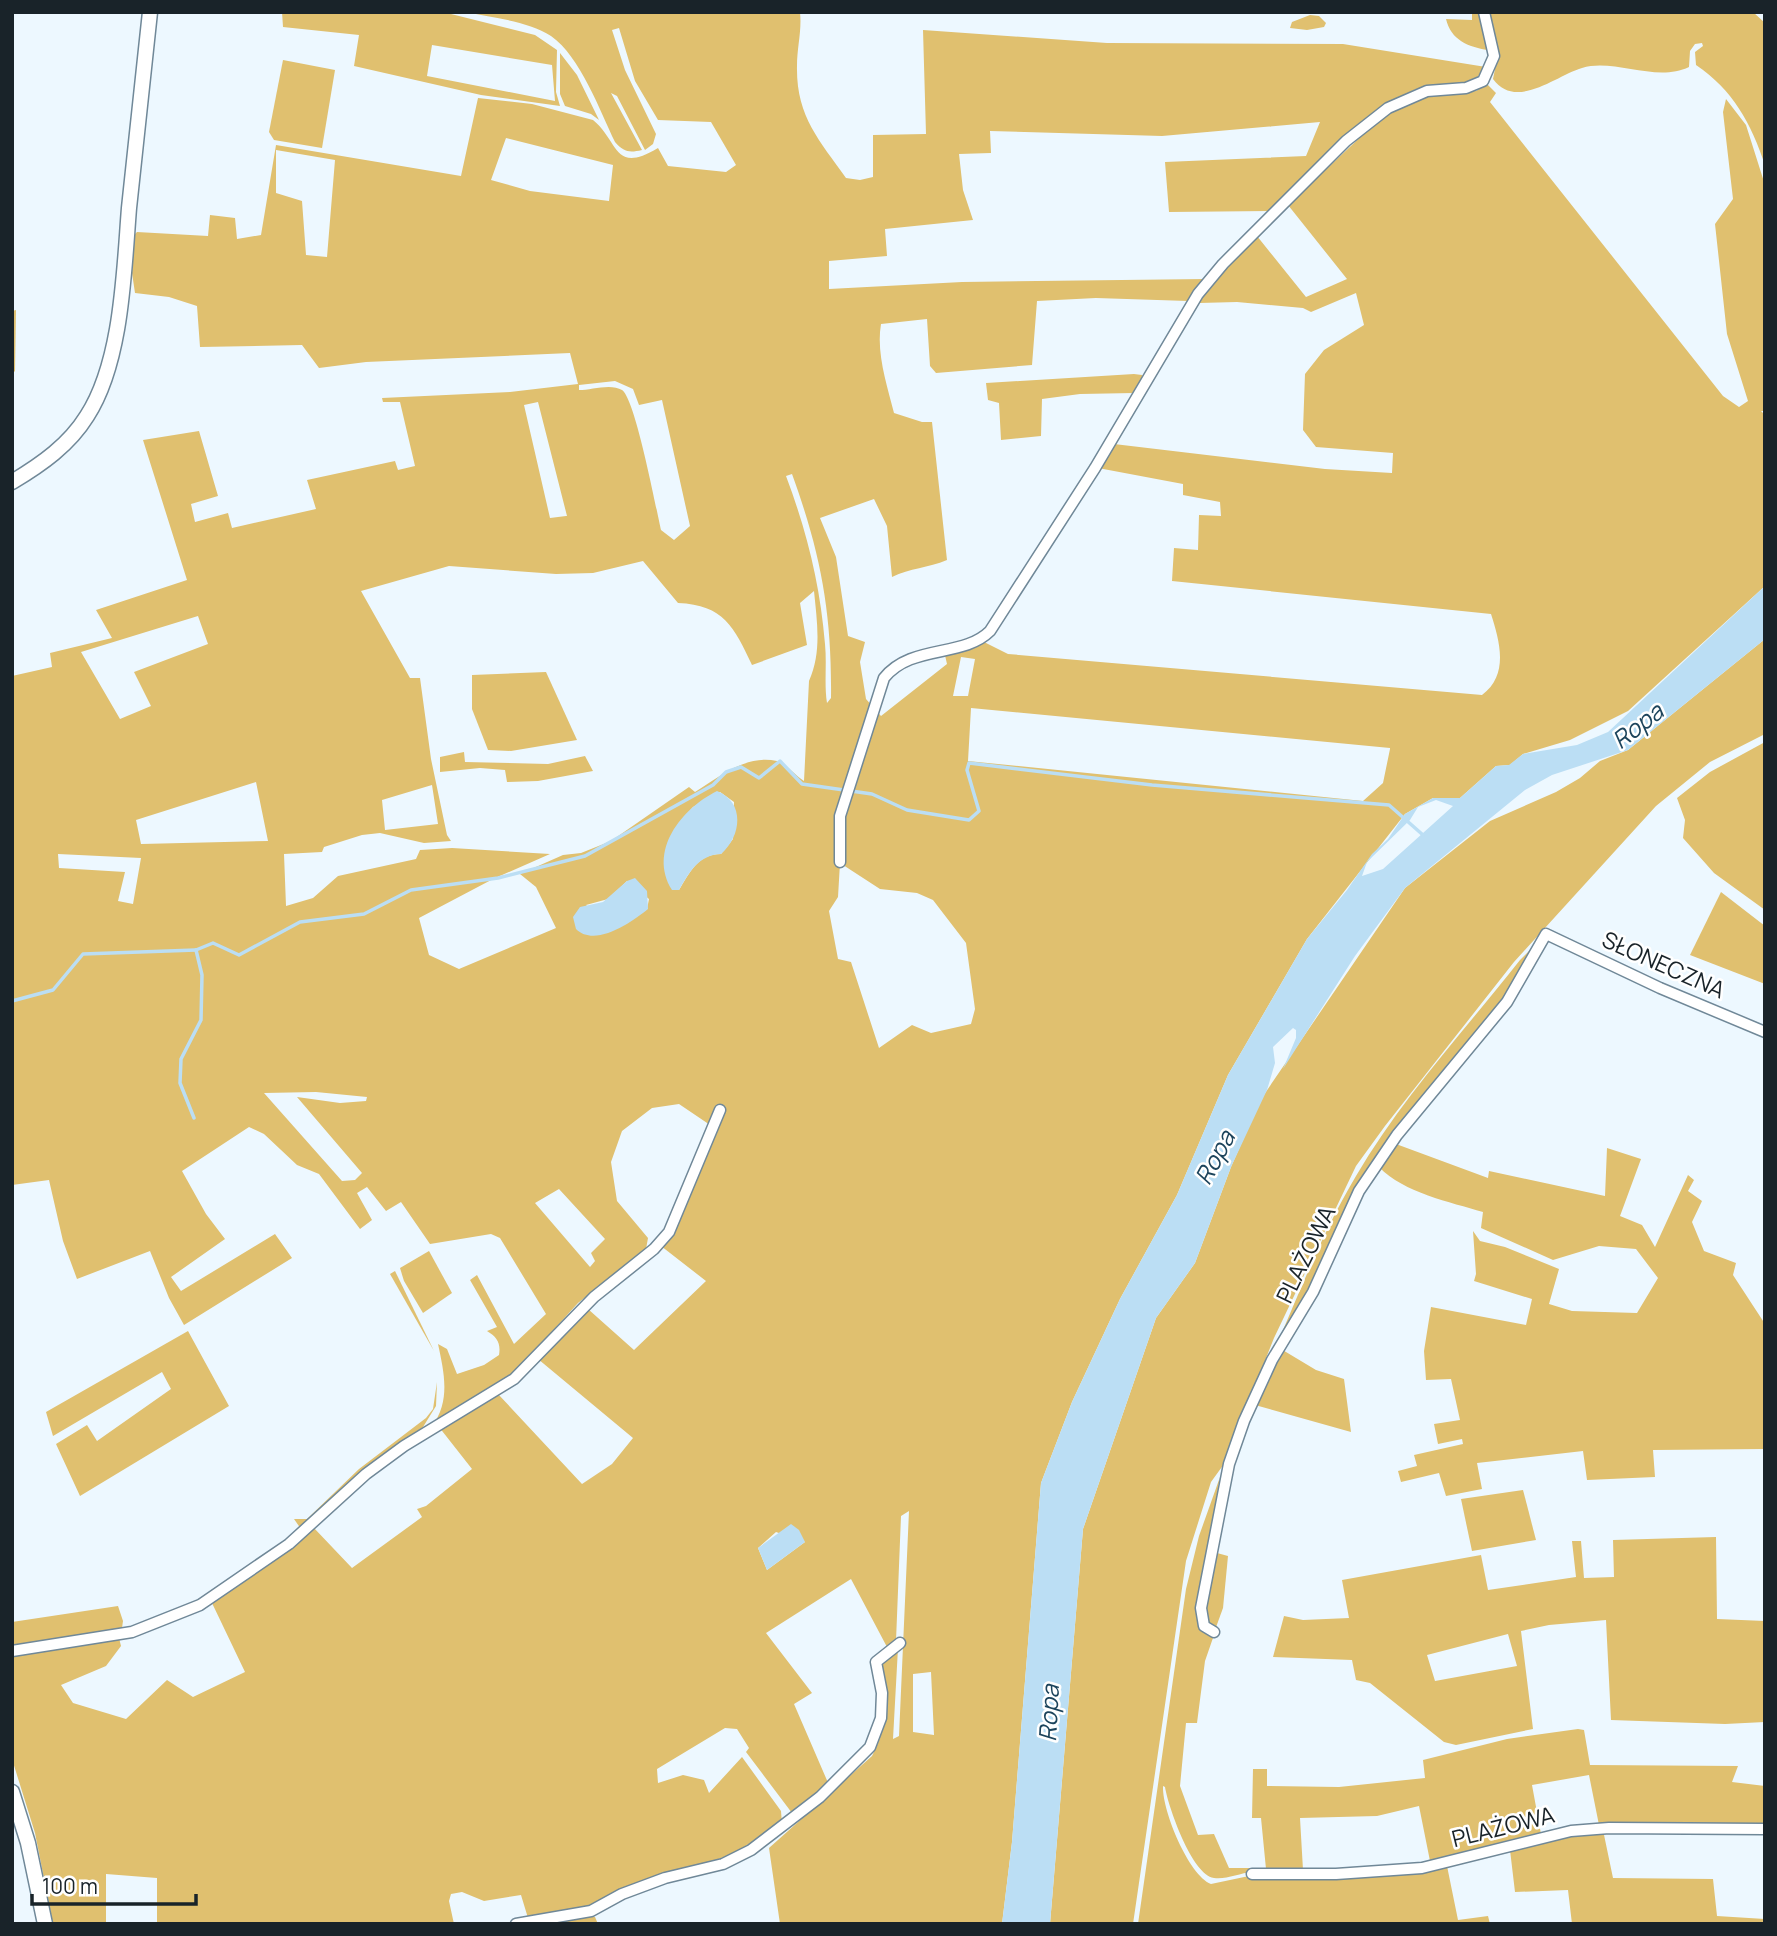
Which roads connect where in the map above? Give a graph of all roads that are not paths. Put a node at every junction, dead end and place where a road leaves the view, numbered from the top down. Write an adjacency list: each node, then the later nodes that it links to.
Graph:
1 (150, 12): 3 (street)
2 (1484, 12): 4 (street)
3 (12, 482)
4 (840, 862)
5 (1546, 934): 6 (street, SŁONECZNA); 8 (street, PLAŻOWA)
6 (1765, 1032)
7 (720, 1110): 10 (street)
8 (1214, 1632)
9 (900, 1643): 15 (street)
10 (12, 1651)
11 (12, 1792): 14 (street)
12 (1765, 1829): 13 (street, PLAŻOWA)
13 (1252, 1874)
14 (46, 1924)
15 (516, 1924)

